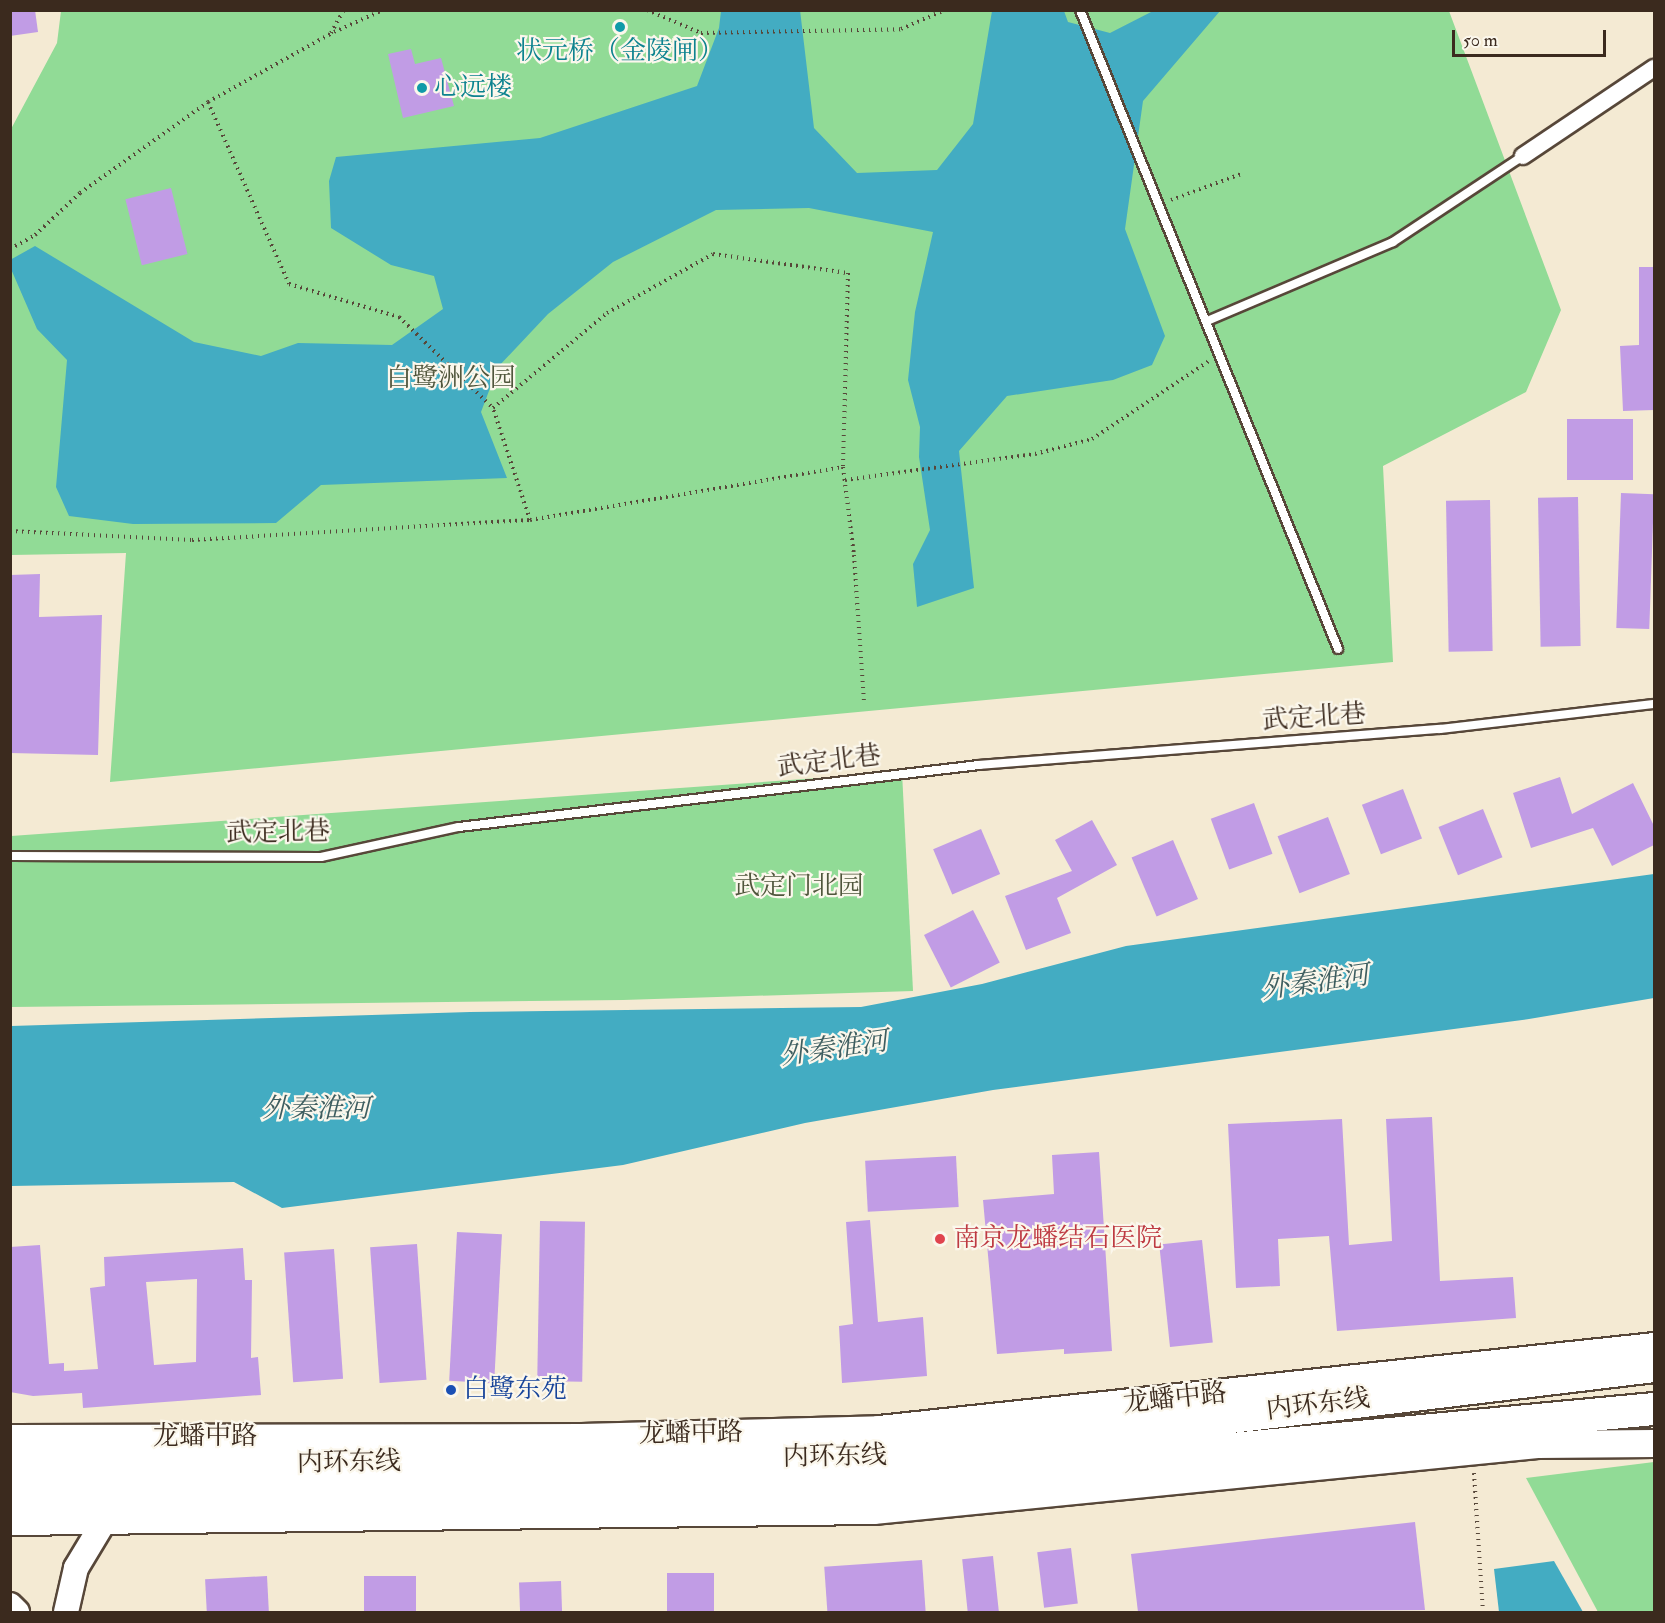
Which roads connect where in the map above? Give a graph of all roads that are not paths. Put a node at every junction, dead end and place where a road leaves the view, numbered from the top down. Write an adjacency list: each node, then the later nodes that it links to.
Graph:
1 (1080, 14): 4 (lane)
2 (1654, 68): 3 (street)
3 (1523, 156): 4 (lane)
4 (1207, 321): 5 (lane)
5 (1338, 649)
6 (1654, 704): 7 (lane, 武定北巷)
7 (10, 856)
8 (1654, 1346): 11 (main road, 龙蟠中路)
9 (1654, 1366): 13 (highway, 内环东线)
10 (1654, 1409): 14 (highway, 内环东线)
11 (10, 1438)
12 (1654, 1443): 15 (main road)
13 (10, 1467)
14 (10, 1493)
15 (105, 1520): 16 (main road); 19 (main road)
16 (10, 1521)
17 (10, 1605): 18 (main road)
18 (17, 1612)
19 (66, 1612)

